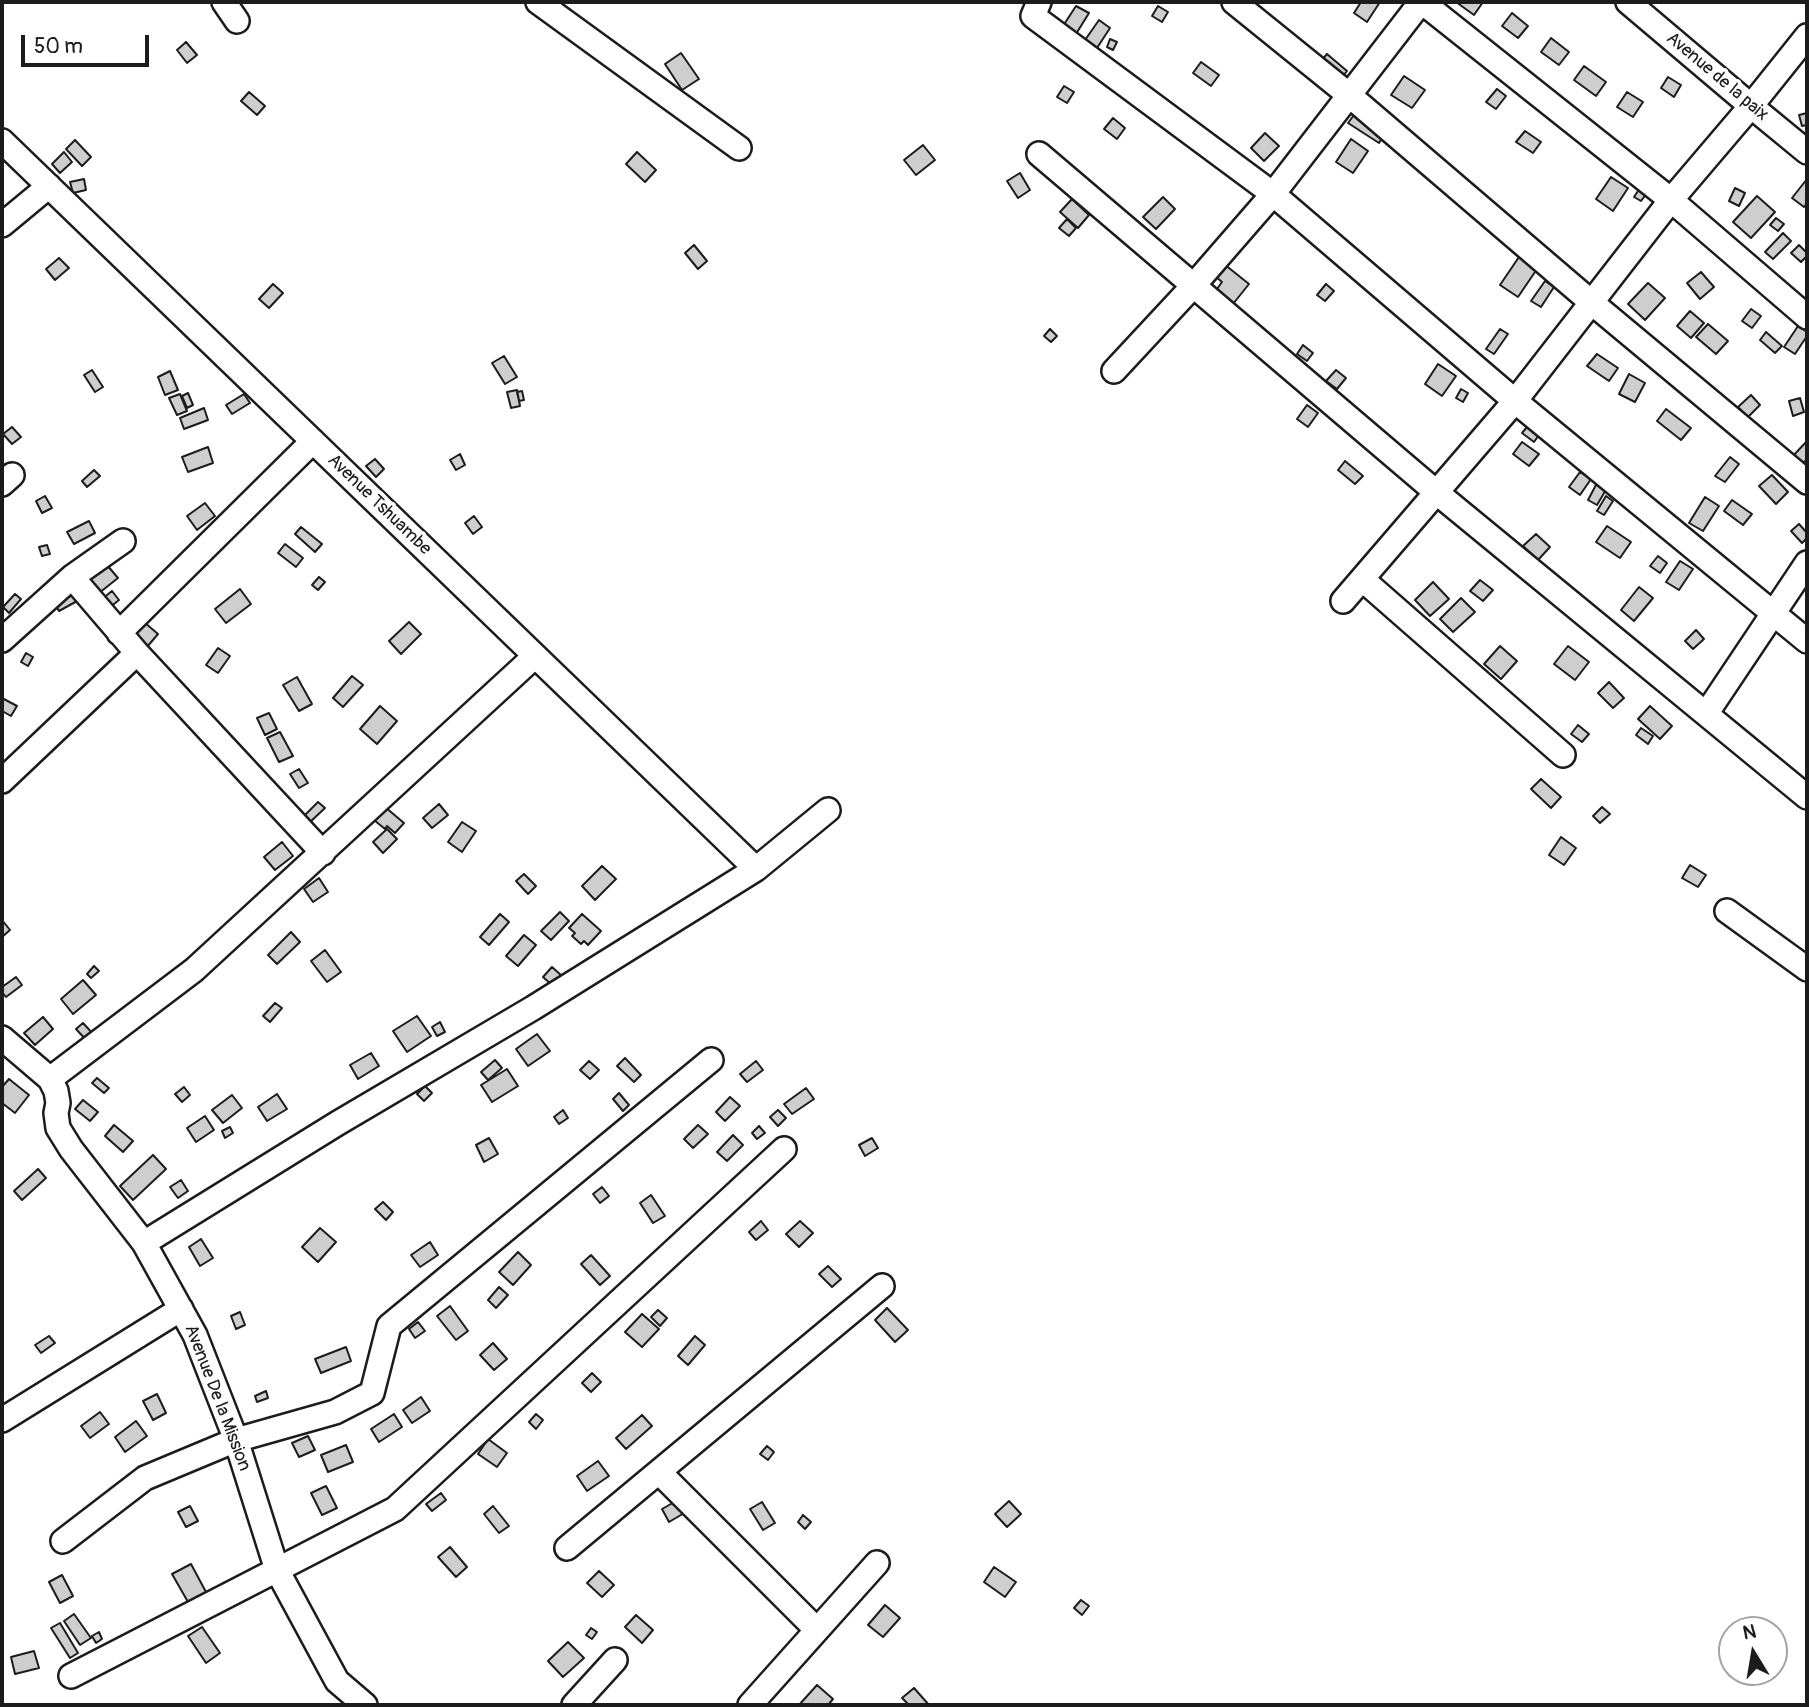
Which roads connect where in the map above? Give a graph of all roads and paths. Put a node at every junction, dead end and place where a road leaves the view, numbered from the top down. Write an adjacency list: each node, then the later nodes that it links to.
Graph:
1 (538, 2): 10 (street)
2 (1234, 2): 7 (street)
3 (1422, 2): 7 (street); 15 (street)
4 (1628, 2): 8 (street, Avenue de la paix)
5 (1036, 9): 14 (street)
6 (1807, 36): 8 (street)
7 (1349, 95): 14 (street); 18 (street)
8 (1751, 106): 11 (street, Avenue de la paix); 15 (street)
9 (2, 141): 13 (street, Avenue Tshuambe)
10 (738, 148)
11 (1807, 152)
12 (1039, 154): 17 (street)
13 (49, 186): 16 (street); 22 (street, Avenue Tshuambe)
14 (1273, 194): 17 (street); 21 (street)
15 (1671, 200): 18 (street); 19 (street)
16 (2, 225)
17 (1194, 285): 20 (street); 24 (street)
18 (1591, 302): 21 (street); 23 (street)
19 (1807, 317)
20 (1114, 371)
21 (1515, 401): 24 (street); 30 (street)
22 (313, 441): 31 (street); 35 (street, Avenue Tshuambe)
23 (1807, 482)
24 (1436, 492): 28 (street); 36 (street)
25 (123, 541): 27 (street)
26 (1807, 564): 30 (street)
27 (72, 577): 31 (street); 32 (street)
28 (1362, 579): 29 (street); 37 (street)
29 (1343, 601)
30 (1775, 613): 33 (street); 36 (street)
31 (119, 633): 34 (street)
32 (2, 640)
33 (1807, 641)
34 (137, 653): 38 (street); 41 (street)
35 (535, 656): 41 (street); 42 (street, Avenue Tshuambe)
36 (1706, 714): 39 (street)
37 (1563, 755)
38 (2, 781)
39 (1807, 797)
40 (828, 810): 42 (street)
41 (323, 853): 47 (street)
42 (756, 869): 49 (street)
43 (1727, 911): 44 (street)
44 (1807, 969)
45 (2, 1038): 47 (street)
46 (711, 1060): 53 (street)
47 (50, 1079): 49 (street, Avenue De la Mission)
48 (784, 1149): 58 (street)
49 (144, 1243): 51 (street, Avenue De la Mission)
50 (882, 1286): 54 (street)
51 (181, 1309): 52 (street); 53 (street, Avenue De la Mission)
52 (2, 1420)
53 (236, 1440): 55 (street); 58 (street, Avenue De la Mission)
54 (659, 1472): 56 (street); 59 (street)
55 (63, 1541)
56 (567, 1548)
57 (877, 1563): 59 (street)
58 (277, 1570): 61 (street); 62 (street, Avenue De la Mission)
59 (817, 1630): 64 (street)
60 (615, 1660): 63 (street)
61 (71, 1676)
62 (365, 1705)
63 (574, 1705)
64 (750, 1705)

